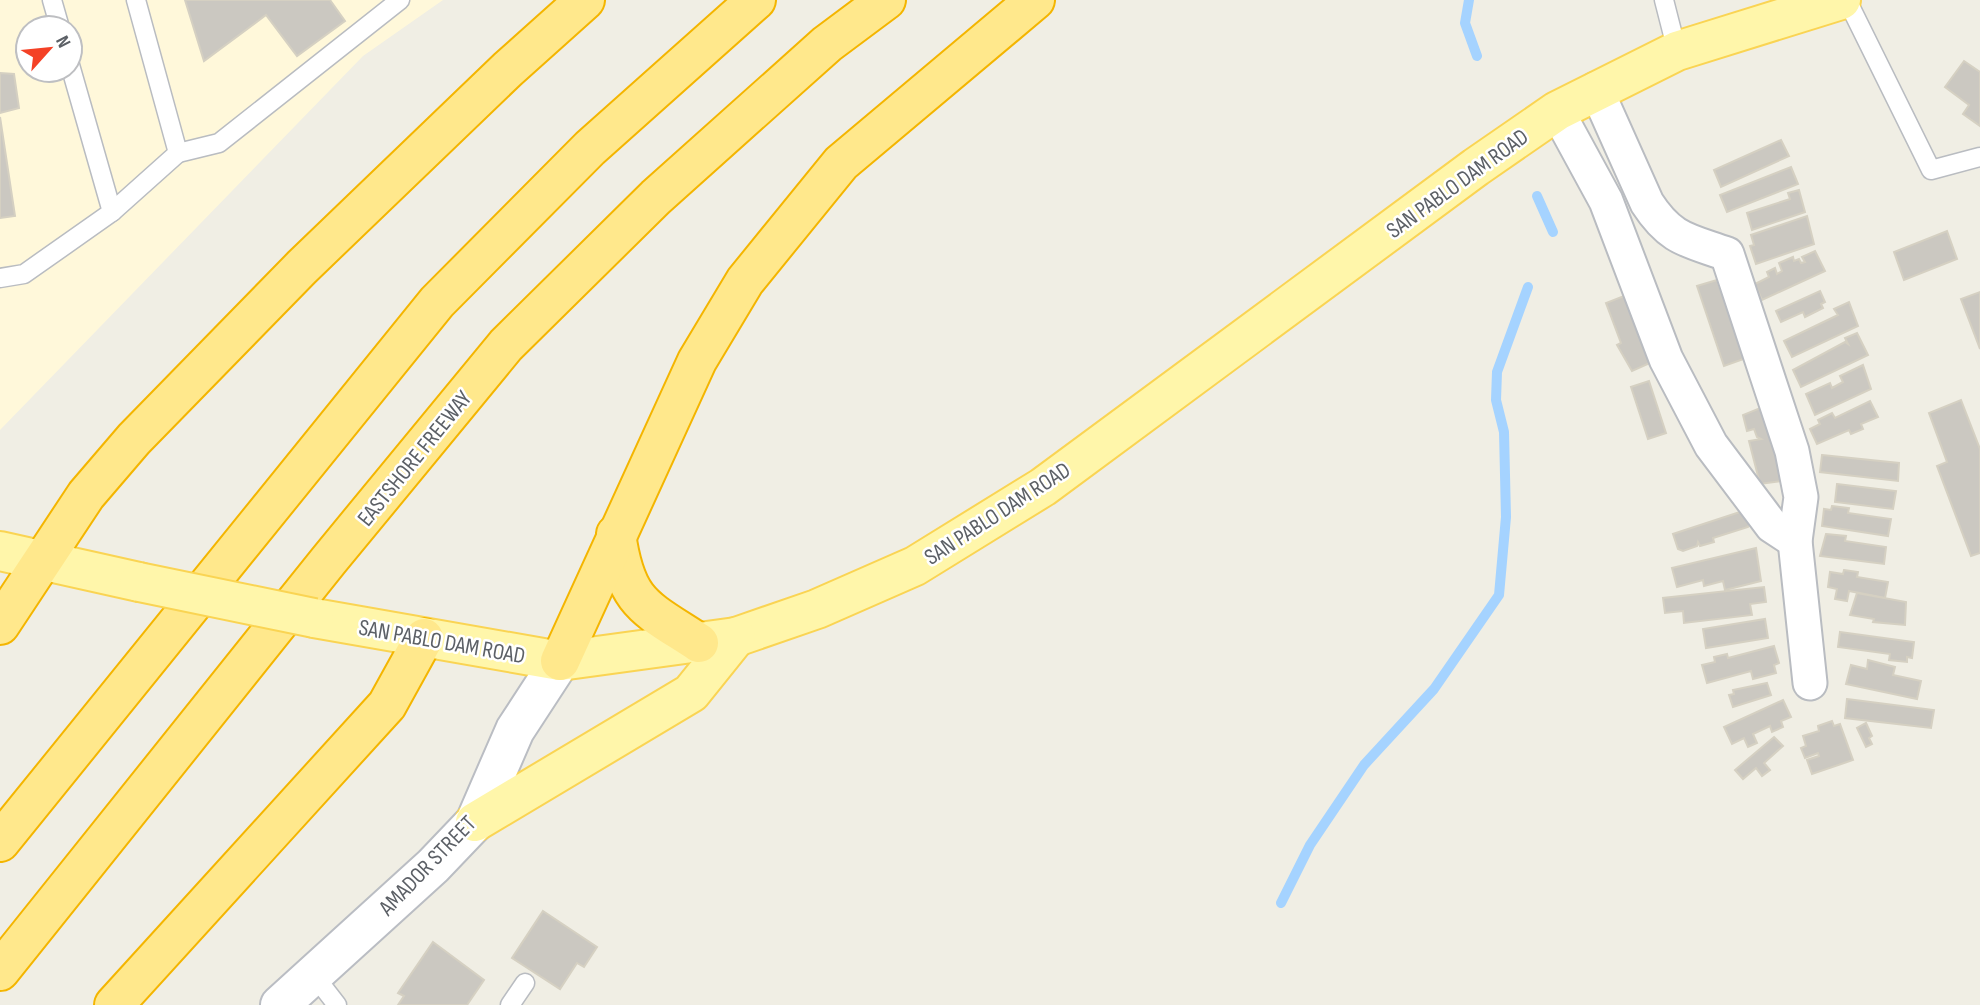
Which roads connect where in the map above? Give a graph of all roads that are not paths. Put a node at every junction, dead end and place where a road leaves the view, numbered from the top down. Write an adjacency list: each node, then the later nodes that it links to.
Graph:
1 (136, 0): 14 (lane)
2 (400, 0): 14 (lane)
3 (585, 0): 21 (highway)
4 (756, 0): 29 (highway)
5 (887, 0): 30 (highway, EASTSHORE FREEWAY)
6 (1035, 0): 18 (highway)
7 (1664, 0): 10 (lane)
8 (1841, 0): 10 (main road, SAN PABLO DAM ROAD)
9 (1847, 0): 15 (lane)
10 (1678, 51): 12 (main road, SAN PABLO DAM ROAD)
11 (75, 84): 16 (lane)
12 (1596, 89): 13 (main road, SAN PABLO DAM ROAD); 19 (street)
13 (1557, 111): 19 (street); 25 (main road, SAN PABLO DAM ROAD)
14 (178, 153): 16 (lane)
15 (1980, 157)
16 (112, 212): 17 (lane)
17 (0, 278)
18 (616, 534): 25 (highway); 26 (highway)
19 (1795, 541): 27 (street)
20 (0, 551): 21 (main road, SAN PABLO DAM ROAD)
21 (43, 560): 22 (main road); 23 (highway); 24 (main road, SAN PABLO DAM ROAD, bridge)
22 (0, 575)
23 (0, 625)
24 (424, 638): 26 (main road, SAN PABLO DAM ROAD); 33 (highway)
25 (718, 640): 26 (main road, SAN PABLO DAM ROAD); 28 (main road)
26 (560, 661): 28 (street, AMADOR STREET)
27 (1810, 683)
28 (475, 822): 31 (street, AMADOR STREET)
29 (0, 842)
30 (0, 971)
31 (313, 974): 34 (street, AMADOR STREET); 35 (lane)
32 (525, 983): 36 (lane)
33 (114, 1005)
34 (280, 1005)
35 (337, 1005)
36 (510, 1005)

